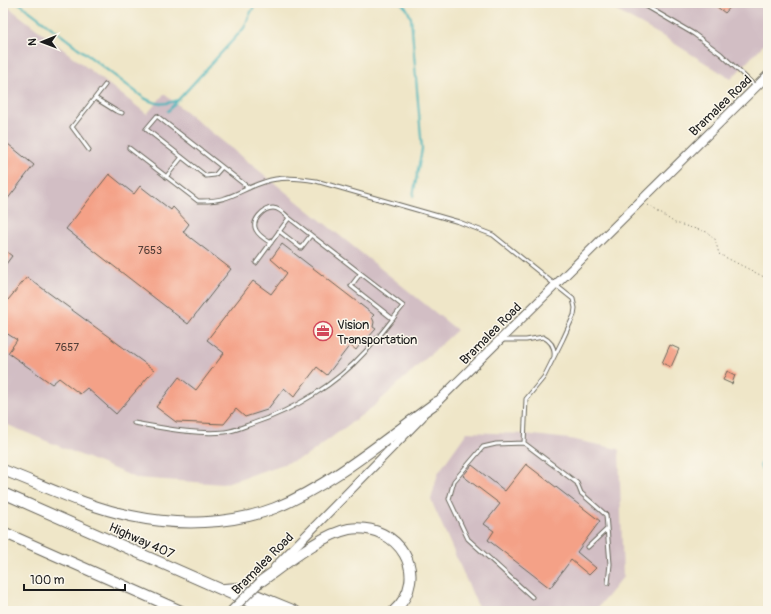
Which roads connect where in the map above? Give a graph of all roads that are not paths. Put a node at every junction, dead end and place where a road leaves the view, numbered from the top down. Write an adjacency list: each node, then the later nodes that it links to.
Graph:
1 (641, 3): 4 (lane)
2 (768, 75): 4 (main road, Bramalea Road)
3 (105, 85): 5 (lane)
4 (756, 87): 19 (main road, Bramalea Road)
5 (95, 98): 6 (lane); 8 (lane)
6 (122, 113)
7 (129, 148): 11 (lane)
8 (89, 150)
9 (182, 157): 10 (lane); 10 (lane); 11 (lane)
10 (222, 167): 12 (lane)
11 (166, 177): 12 (lane)
12 (249, 188): 19 (lane)
13 (289, 218): 14 (lane); 15 (lane); 16 (lane)
14 (280, 231): 15 (lane); 16 (lane)
15 (311, 235): 18 (lane)
16 (270, 243): 17 (lane)
17 (256, 263)
18 (360, 274): 20 (lane); 20 (lane)
19 (554, 285): 21 (main road, Bramalea Road); 22 (lane)
20 (393, 319): 24 (lane)
21 (501, 340): 22 (lane); 23 (main road, Bramalea Road)
22 (552, 361): 25 (lane)
23 (437, 402): 26 (highway); 31 (main road, Bramalea Road)
24 (134, 423)
25 (524, 443): 28 (lane); 34 (lane)
26 (3, 470)
27 (3, 493): 33 (highway, Highway 407)
28 (607, 529): 30 (lane); 32 (lane)
29 (3, 532): 35 (highway)
30 (588, 547)
31 (260, 582): 36 (main road, Bramalea Road, bridge); 39 (highway)
32 (608, 582)
33 (221, 589): 37 (highway, Highway 407); 38 (highway)
34 (532, 596)
35 (181, 611)
36 (231, 611)
37 (270, 611)
38 (295, 611)
39 (394, 611)

